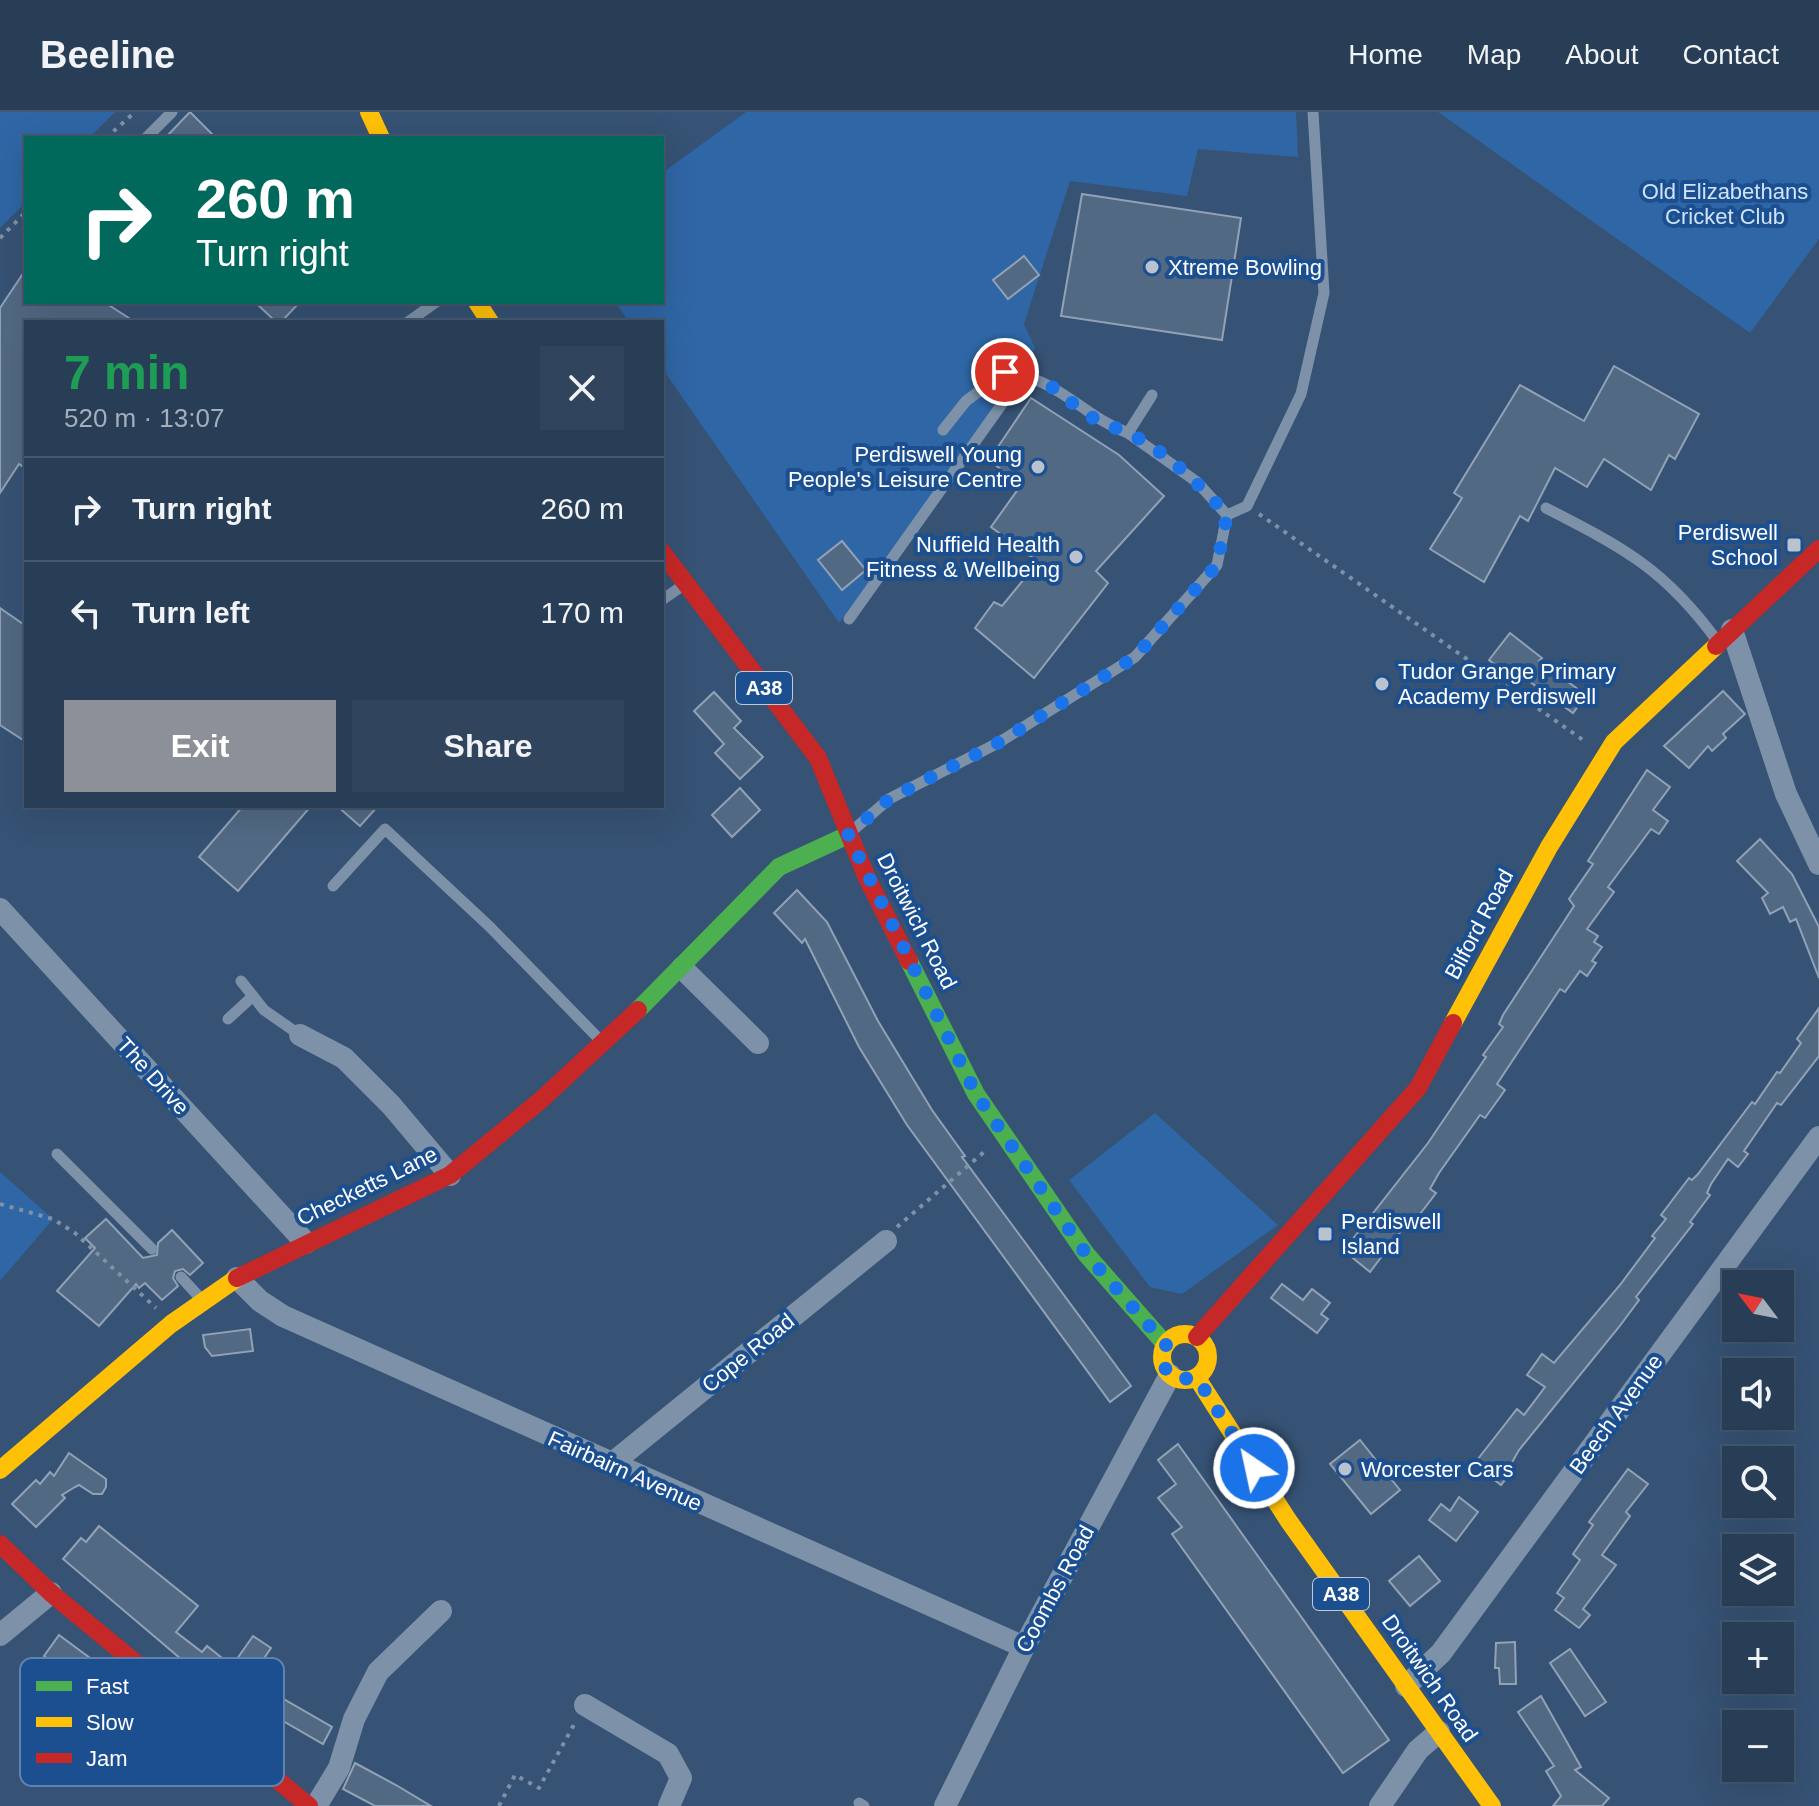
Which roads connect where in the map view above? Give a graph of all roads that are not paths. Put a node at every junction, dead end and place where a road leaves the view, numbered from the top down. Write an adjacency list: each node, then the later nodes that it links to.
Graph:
1 (172, 112): 4 (lane)
2 (369, 112): 5 (main road)
3 (1313, 112): 13 (lane)
4 (148, 136)
5 (380, 136)
6 (433, 304): 7 (lane)
7 (411, 320)
8 (1024, 373): 10 (lane); 11 (lane); 18 (lane)
9 (1152, 395): 11 (lane)
10 (943, 430)
11 (1128, 433): 13 (lane)
12 (1546, 508): 19 (lane)
13 (1227, 515): 20 (lane)
14 (1819, 549): 19 (main road, Bilford Road)
15 (664, 555): 16 (main road, Droitwich Road / A38)
16 (686, 583): 17 (lane); 20 (main road, Droitwich Road / A38)
17 (664, 599)
18 (849, 619)
19 (1725, 636): 21 (street); 40 (main road, Bilford Road)
20 (848, 835): 24 (main road, Checketts Lane); 41 (main road, Droitwich Road / A38)
21 (1819, 864)
22 (333, 886): 29 (lane)
23 (0, 909): 35 (street, The Drive)
24 (682, 968): 29 (main road, Checketts Lane); 30 (street)
25 (241, 981): 26 (lane)
26 (253, 996): 27 (lane); 28 (lane)
27 (228, 1019)
28 (300, 1035): 33 (street)
29 (603, 1042): 33 (main road, Checketts Lane)
30 (758, 1043)
31 (1819, 1137): 52 (street, Beech Avenue)
32 (57, 1154): 36 (lane)
33 (450, 1175): 35 (main road, Checketts Lane)
34 (886, 1241): 44 (street, Cope Road)
35 (306, 1243): 38 (main road, Checketts Lane)
36 (152, 1249)
37 (181, 1277): 39 (lane)
38 (237, 1278): 39 (main road, Checketts Lane); 44 (street, Fairbairn Avenue)
39 (203, 1301): 45 (main road, Checketts Lane)
40 (1197, 1337): 41 (main road); 43 (main road)
41 (1166, 1345): 42 (main road)
42 (1170, 1375): 43 (main road); 50 (street, Coombs Road)
43 (1197, 1378): 52 (main road, Droitwich Road / A38)
44 (610, 1465): 50 (street, Fairbairn Avenue)
45 (0, 1470)
46 (0, 1544): 47 (main road)
47 (51, 1593): 49 (street); 51 (main road)
48 (441, 1611): 57 (street)
49 (0, 1635)
50 (1024, 1647): 59 (street, Coombs Road)
51 (130, 1658)
52 (1406, 1686): 54 (main road, Droitwich Road / A38)
53 (585, 1705): 58 (street)
54 (1439, 1732): 60 (street); 61 (main road, Droitwich Road / A38)
55 (284, 1785): 56 (main road)
56 (309, 1806)
57 (316, 1806)
58 (669, 1806)
59 (945, 1806)
60 (1380, 1806)
61 (1492, 1806)

